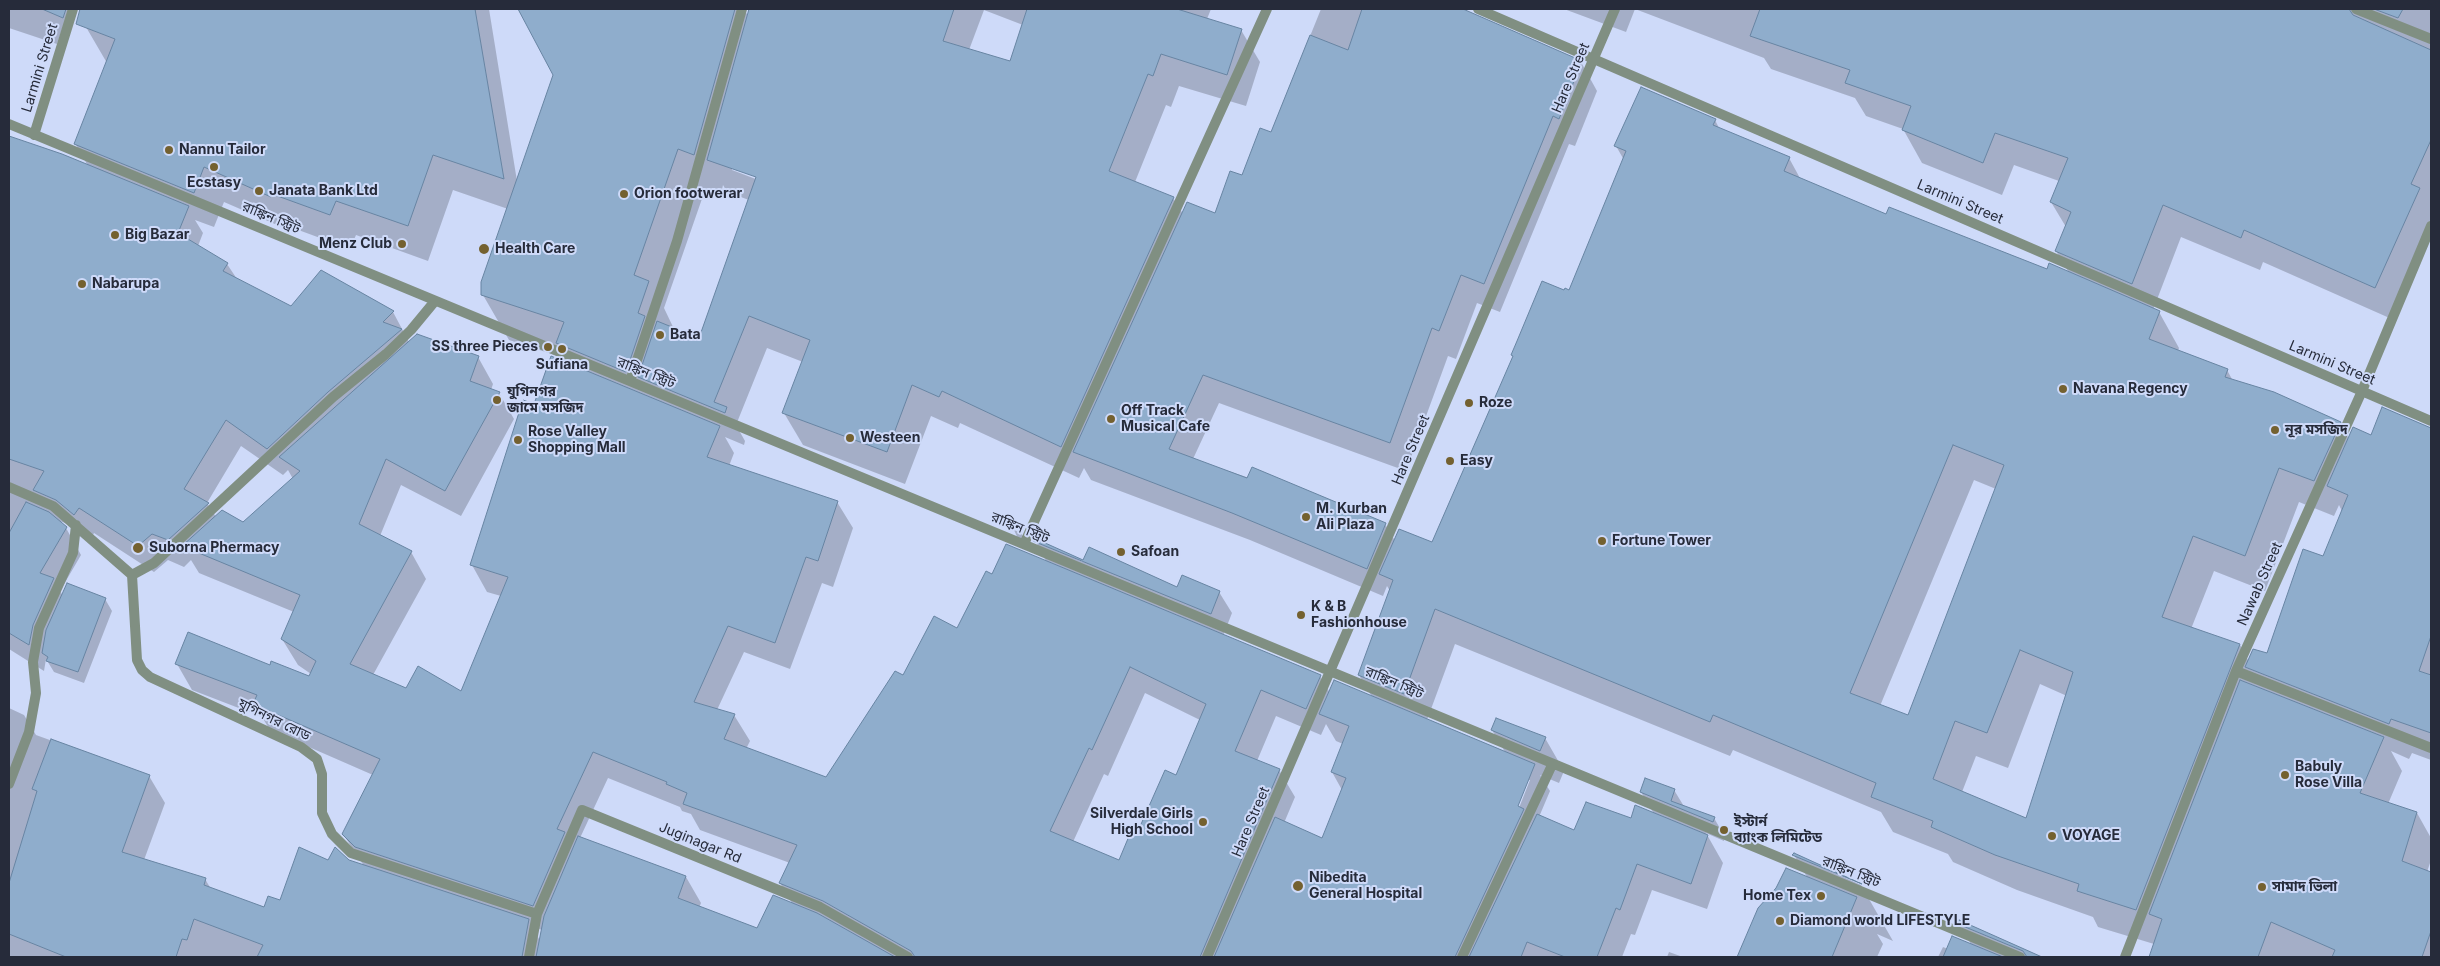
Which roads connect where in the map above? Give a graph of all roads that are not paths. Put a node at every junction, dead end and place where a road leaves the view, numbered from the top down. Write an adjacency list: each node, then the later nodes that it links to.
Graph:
1 (72, 9): 10 (street, Larmini Street)
2 (742, 9): 13 (street)
3 (1267, 9): 18 (street)
4 (1478, 9): 8 (street, Larmini Street)
5 (1615, 9): 8 (street, Hare Street)
6 (2356, 9): 7 (street)
7 (2431, 39)
8 (1594, 59): 14 (street, Larmini Street); 21 (street, Hare Street)
9 (9, 124): 10 (street, রাঙ্কিন স্ট্রিট)
10 (34, 135): 12 (street, রাঙ্কিন স্ট্রিট)
11 (2431, 226): 14 (street, Nawab Street)
12 (435, 301): 13 (street, রাঙ্কিন স্ট্রিট); 19 (street)
13 (630, 382): 18 (street, রাঙ্কিন স্ট্রিট)
14 (2362, 391): 15 (street, Larmini Street); 20 (street, Nawab Street)
15 (2431, 421)
16 (9, 487): 17 (street)
17 (76, 525): 19 (street); 24 (street)
18 (1024, 544): 21 (street, রাঙ্কিন স্ট্রিট)
19 (132, 575): 25 (street, যুগিনগর রোড)
20 (2236, 671): 22 (street); 31 (street, Nawab Street)
21 (1330, 672): 23 (street, রাঙ্কিন স্ট্রিট); 28 (street, Hare Street)
22 (2431, 748)
23 (1550, 762): 29 (street); 30 (street, রাঙ্কিন স্ট্রিট)
24 (9, 784)
25 (537, 914): 26 (street); 27 (street, Juginagar Rd)
26 (529, 957)
27 (908, 957)
28 (1207, 957)
29 (1462, 957)
30 (2020, 957)
31 (2125, 957)

